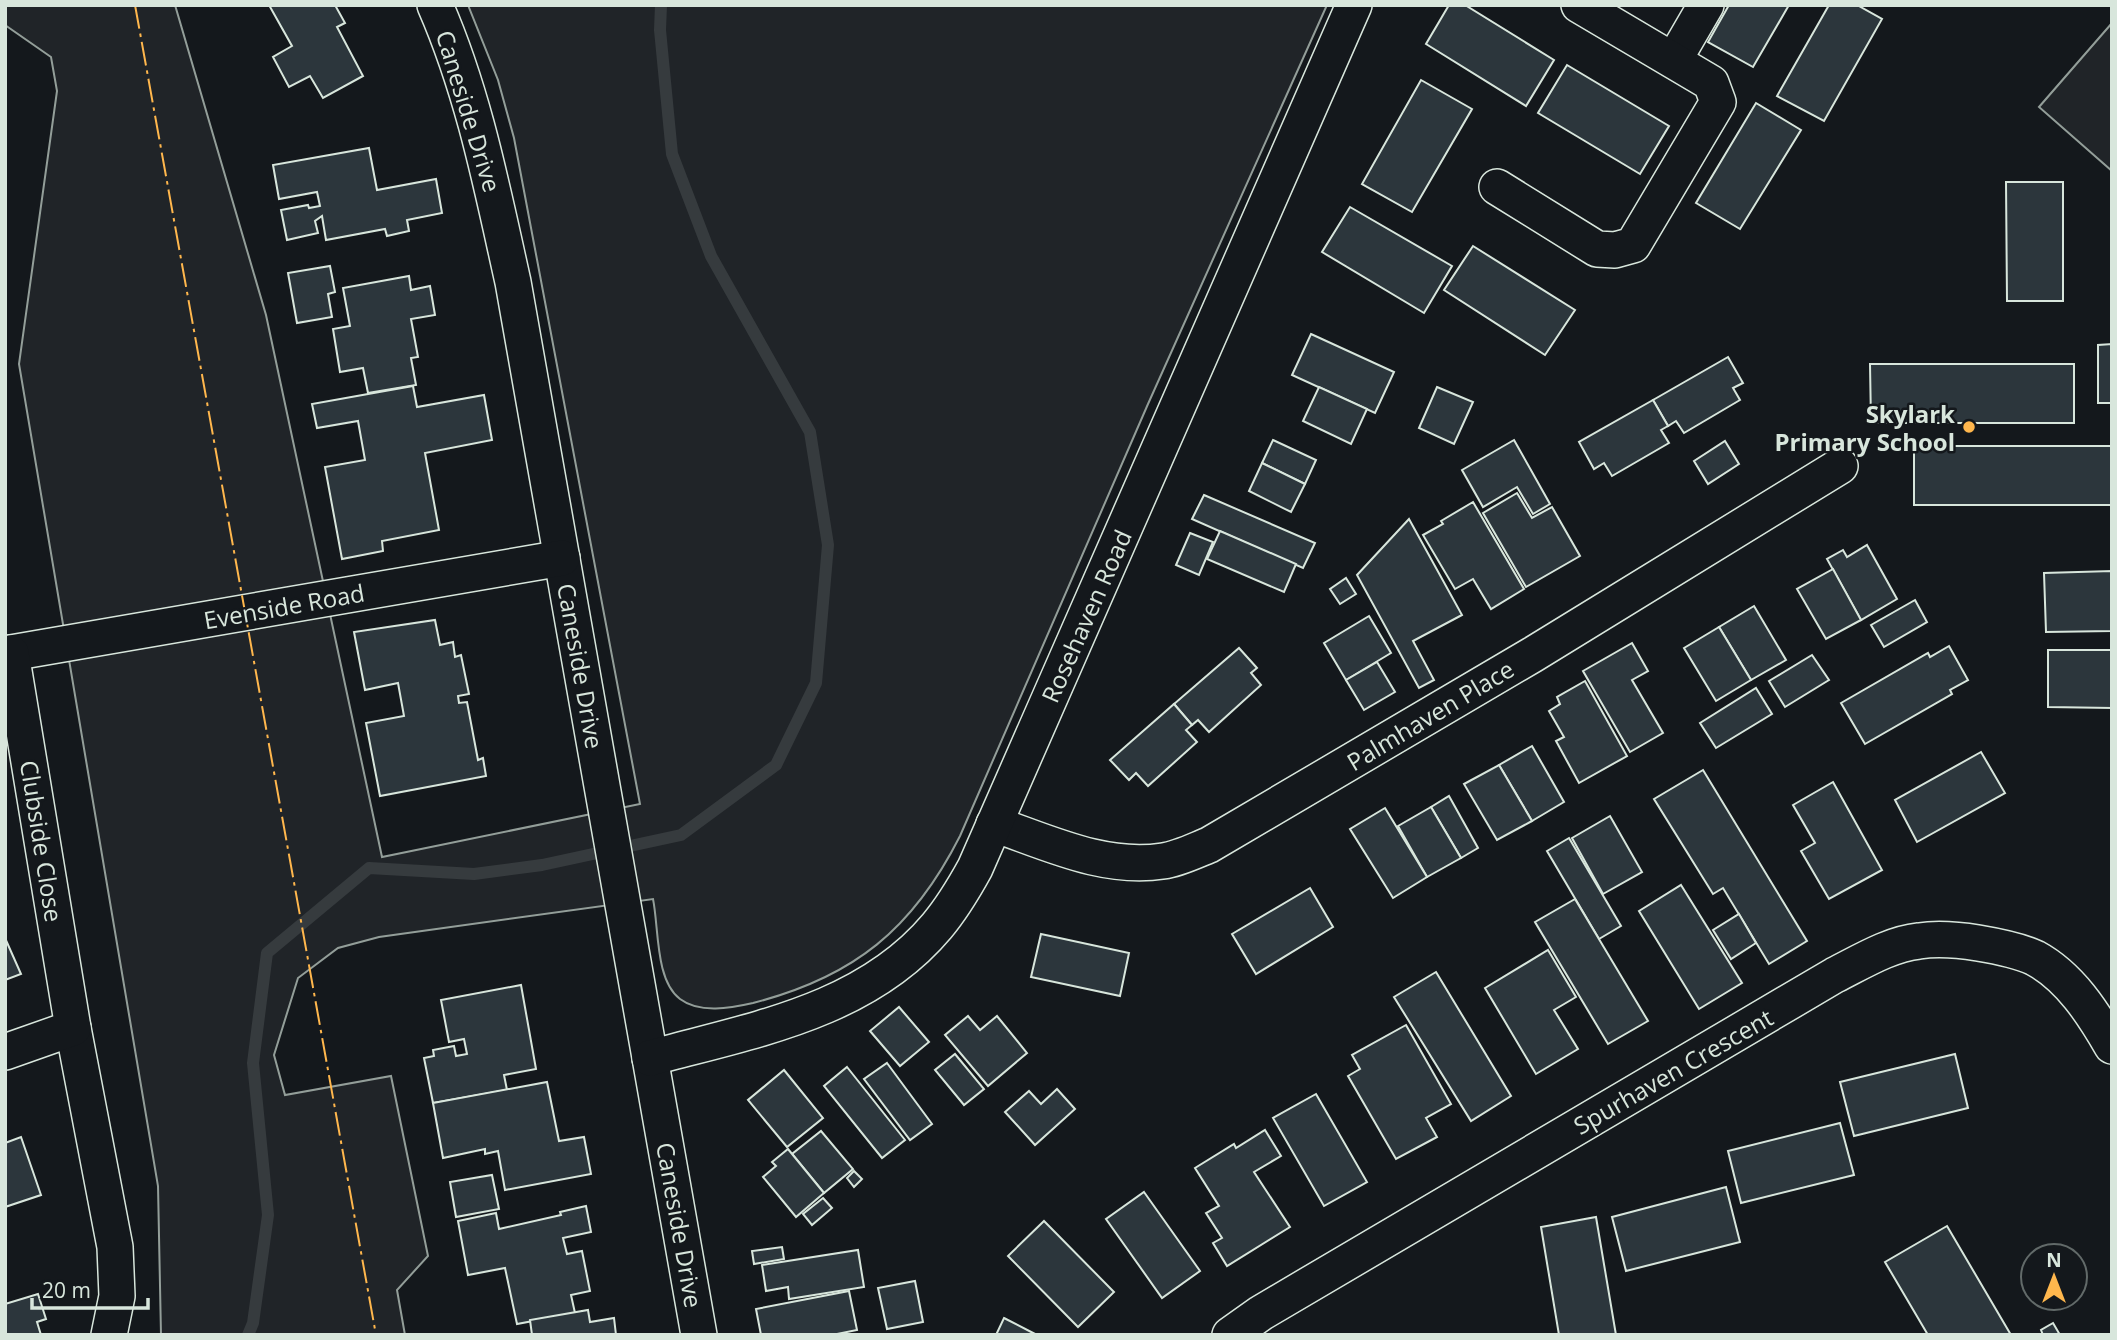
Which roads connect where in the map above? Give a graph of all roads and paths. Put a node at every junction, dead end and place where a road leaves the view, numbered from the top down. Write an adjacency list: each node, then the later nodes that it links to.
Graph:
1 (435, 5): 8 (street, Caneside Drive)
2 (1354, 5): 10 (street, Rosehaven Road)
3 (1579, 5): 5 (street)
4 (1706, 5): 5 (street)
5 (1674, 60): 6 (street)
6 (1497, 187)
7 (1840, 466): 10 (street, Palmhaven Place)
8 (562, 558): 9 (street, Evenside Road); 14 (street, Caneside Drive)
9 (8, 654): 11 (street, Clubside Close)
10 (994, 824): 14 (street, Rosehaven Road)
11 (74, 1028): 13 (street); 15 (street, Clubside Close)
12 (2112, 1046): 17 (street, Spurhaven Crescent)
13 (5, 1052)
14 (650, 1058): 16 (street, Caneside Drive)
15 (109, 1335)
16 (699, 1335)
17 (1230, 1335)

